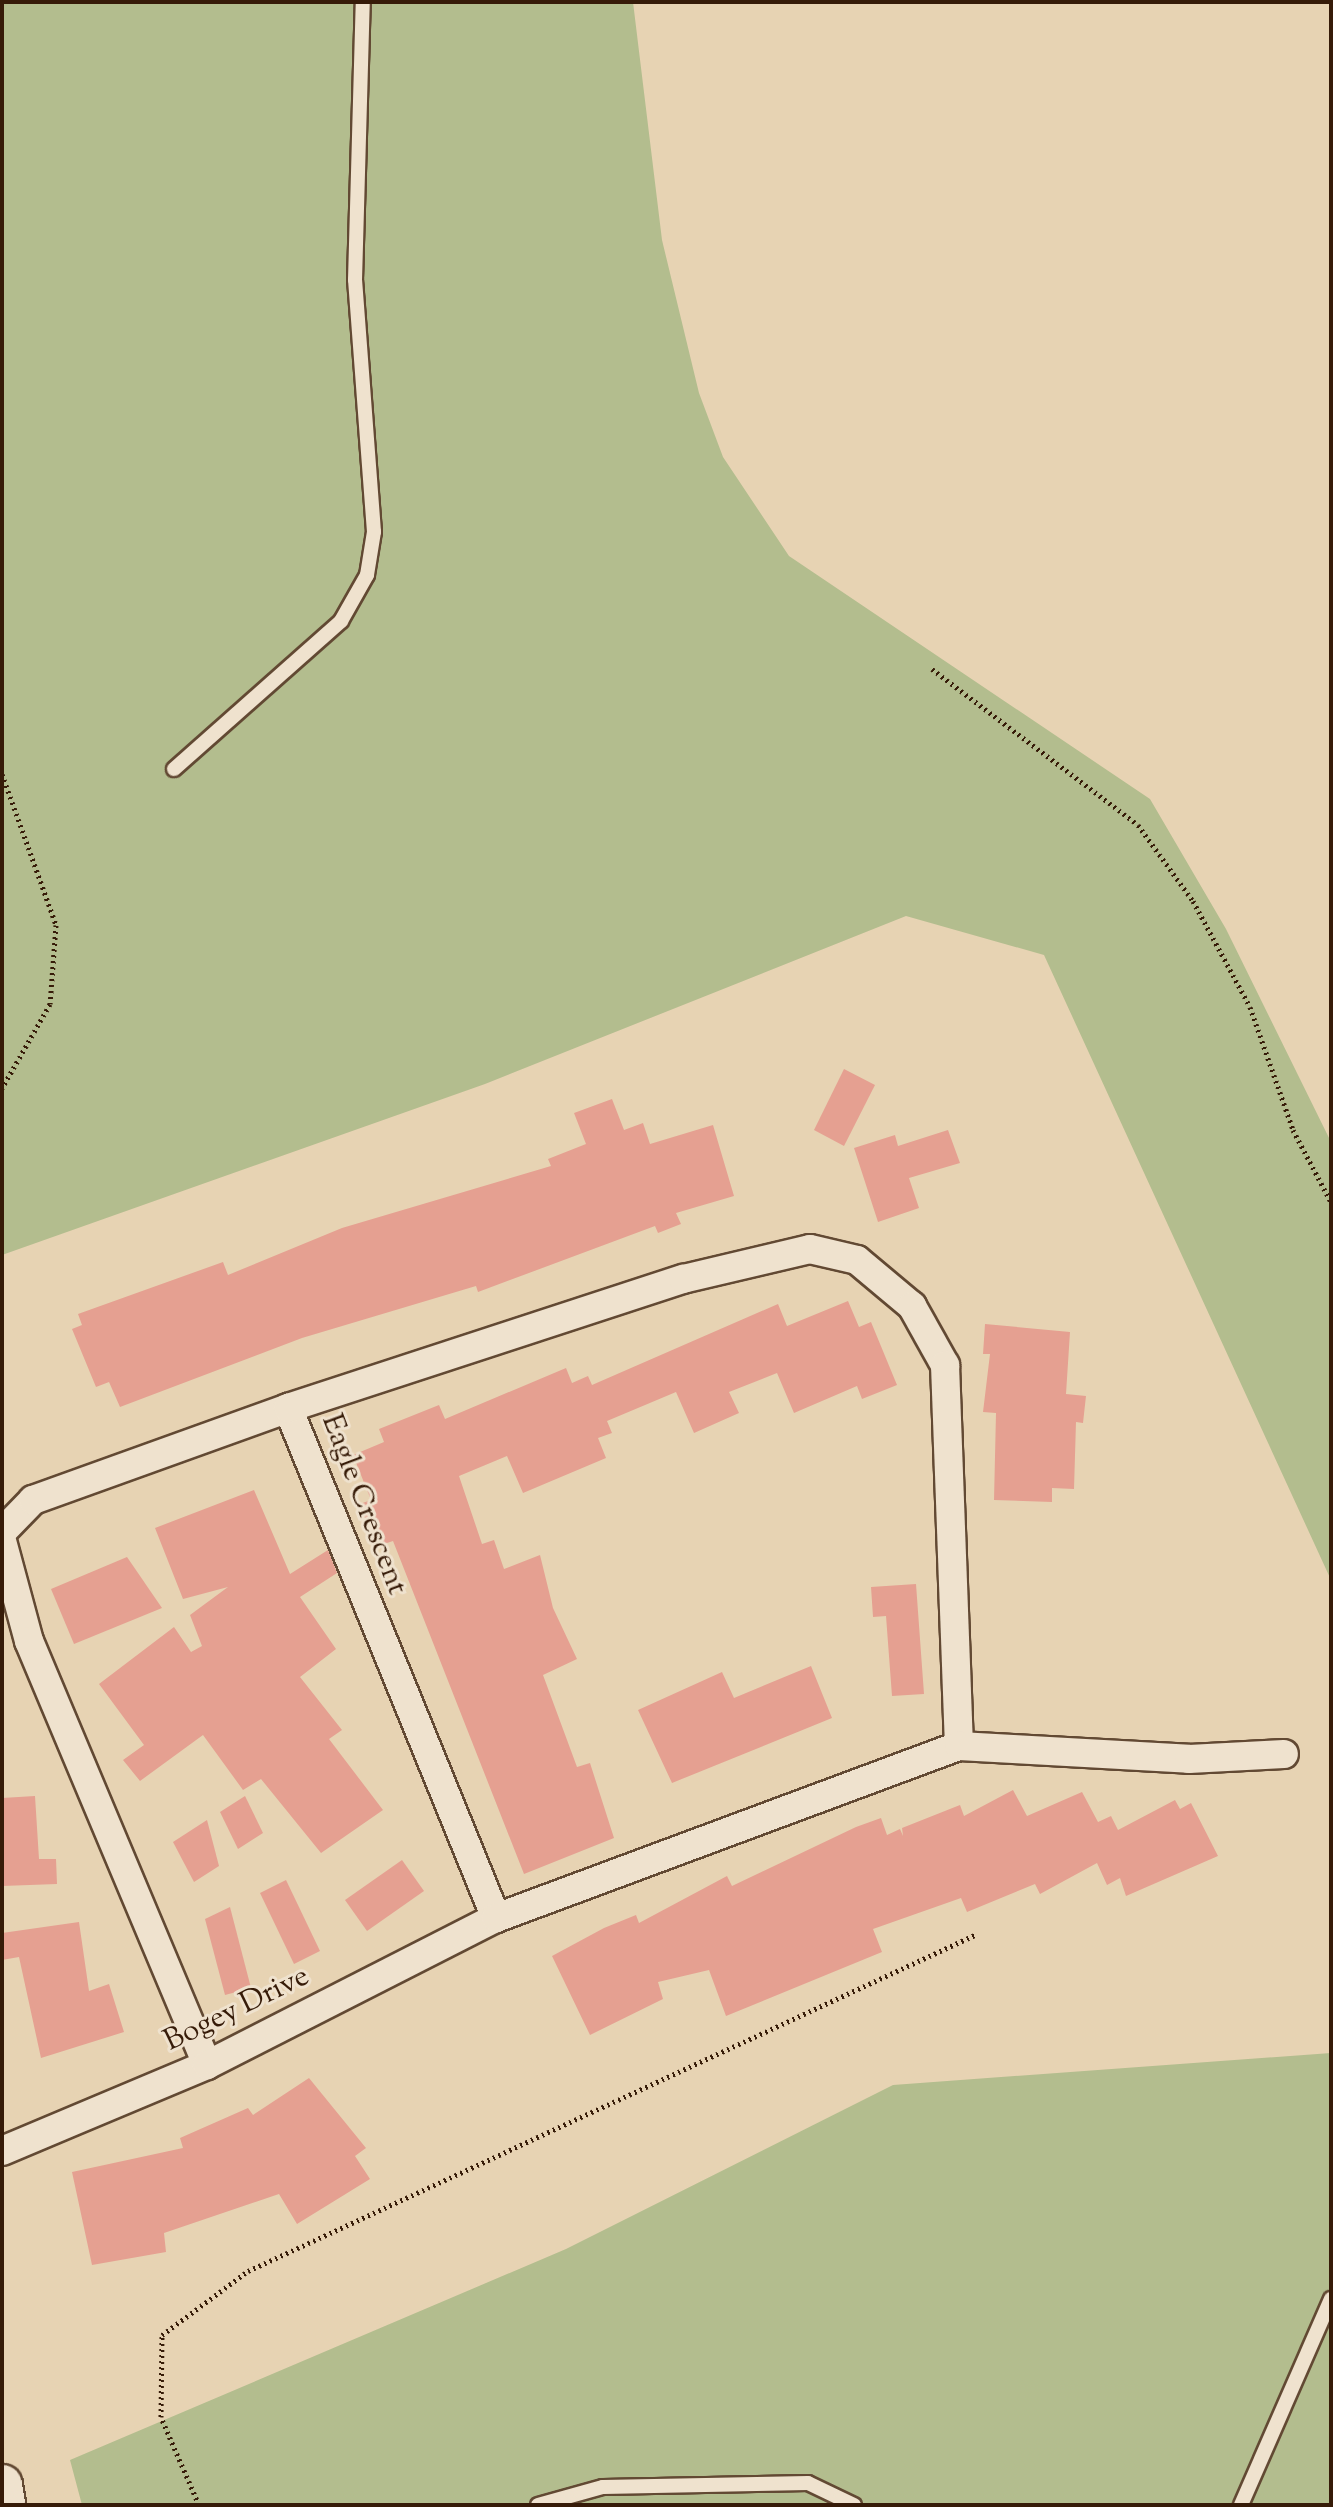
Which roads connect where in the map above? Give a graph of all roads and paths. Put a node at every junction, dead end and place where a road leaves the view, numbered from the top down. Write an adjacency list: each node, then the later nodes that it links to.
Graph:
1 (363, 2): 3 (lane)
2 (932, 669): 6 (path)
3 (174, 769)
4 (2, 774): 5 (path)
5 (2, 1088)
6 (1331, 1202)
7 (288, 1408): 8 (street, Eagle Crescent); 10 (street); 12 (street, Eagle Crescent)
8 (2, 1532)
9 (2, 1541): 14 (street)
10 (959, 1746): 11 (street); 12 (street, Bogey Drive)
11 (1284, 1754)
12 (496, 1918): 14 (street, Bogey Drive)
13 (975, 1935): 19 (path)
14 (207, 2065): 15 (street, Bogey Drive)
15 (2, 2151)
16 (1331, 2299): 22 (lane)
17 (2, 2485): 18 (street)
18 (5, 2505)
19 (199, 2505)
20 (538, 2505): 21 (lane)
21 (854, 2505)
22 (1241, 2505)

